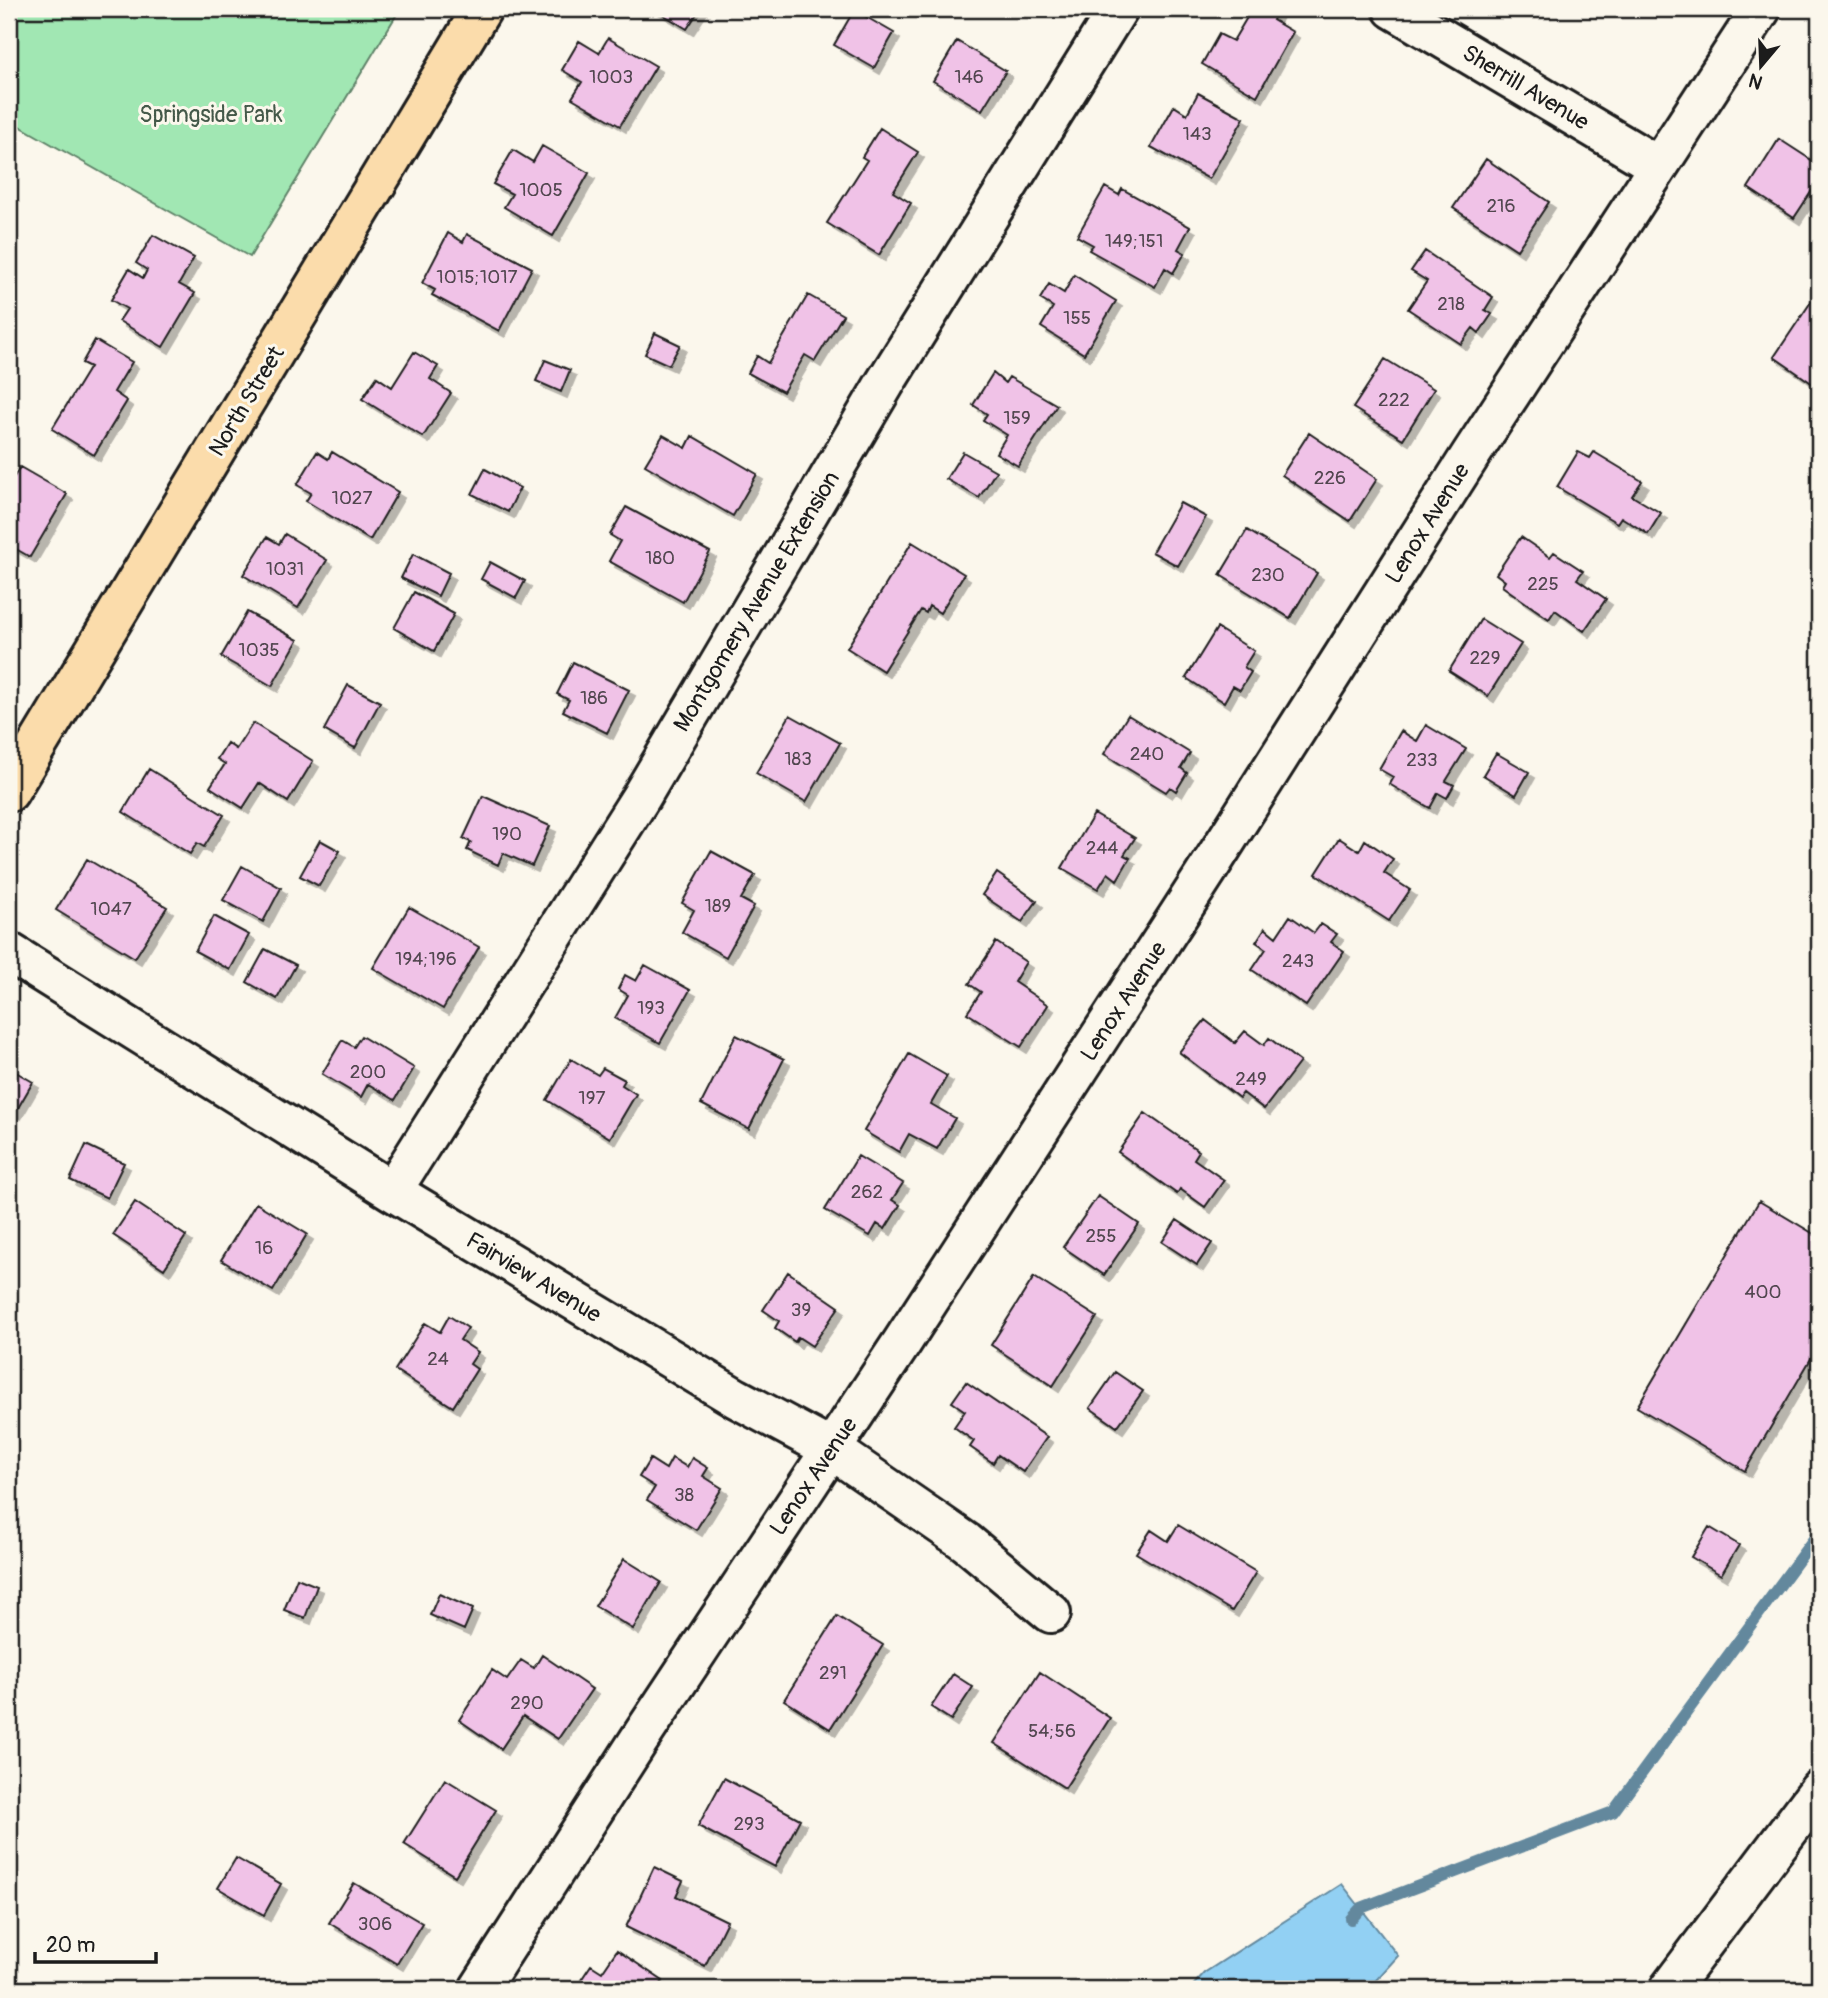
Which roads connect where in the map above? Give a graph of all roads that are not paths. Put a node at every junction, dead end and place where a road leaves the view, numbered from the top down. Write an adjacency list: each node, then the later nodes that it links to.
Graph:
1 (482, 9): 6 (main road, North Street)
2 (1118, 9): 8 (street, Montgomery Avenue Extension)
3 (1393, 9): 5 (street, Sherrill Avenue)
4 (1761, 9): 5 (street, Lenox Avenue)
5 (1658, 166): 9 (street, Lenox Avenue)
6 (9, 792)
7 (9, 952): 8 (street, Fairview Avenue)
8 (392, 1191): 9 (street, Fairview Avenue)
9 (831, 1449): 10 (street, Fairview Avenue); 12 (street, Lenox Avenue)
10 (1051, 1613)
11 (1819, 1790): 13 (street)
12 (479, 1989)
13 (1669, 1989)

